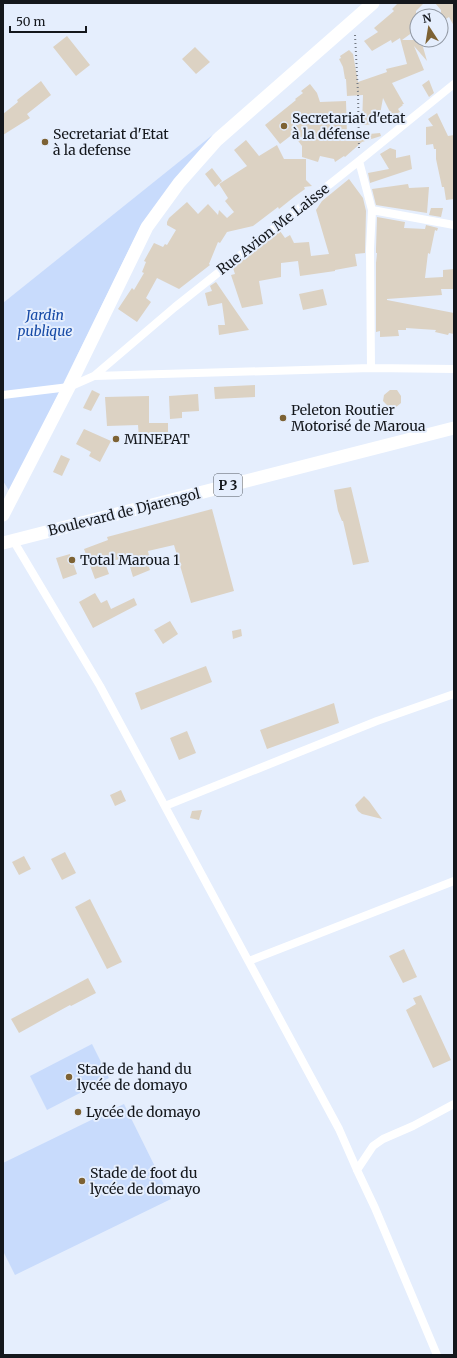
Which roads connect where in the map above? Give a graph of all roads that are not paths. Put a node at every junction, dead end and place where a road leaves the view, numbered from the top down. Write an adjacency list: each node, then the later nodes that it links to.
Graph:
1 (373, 3): 9 (main road)
2 (454, 84): 3 (street, Rue Avion Me Laisse)
3 (359, 161): 4 (street); 8 (street, Rue Avion Me Laisse)
4 (372, 210): 5 (street); 6 (street)
5 (454, 225)
6 (371, 368): 7 (street); 8 (street)
7 (454, 369)
8 (94, 376): 9 (street)
9 (69, 387): 10 (street); 12 (main road)
10 (3, 395)
11 (454, 428): 13 (main road, Boulevard de Djarengol / P 3)
12 (3, 515)
13 (8, 542): 15 (street)
14 (454, 694): 15 (street)
15 (165, 806): 17 (street)
16 (454, 881): 17 (street)
17 (249, 961): 19 (street)
18 (454, 1104): 19 (street)
19 (357, 1170): 20 (street)
20 (437, 1355)

